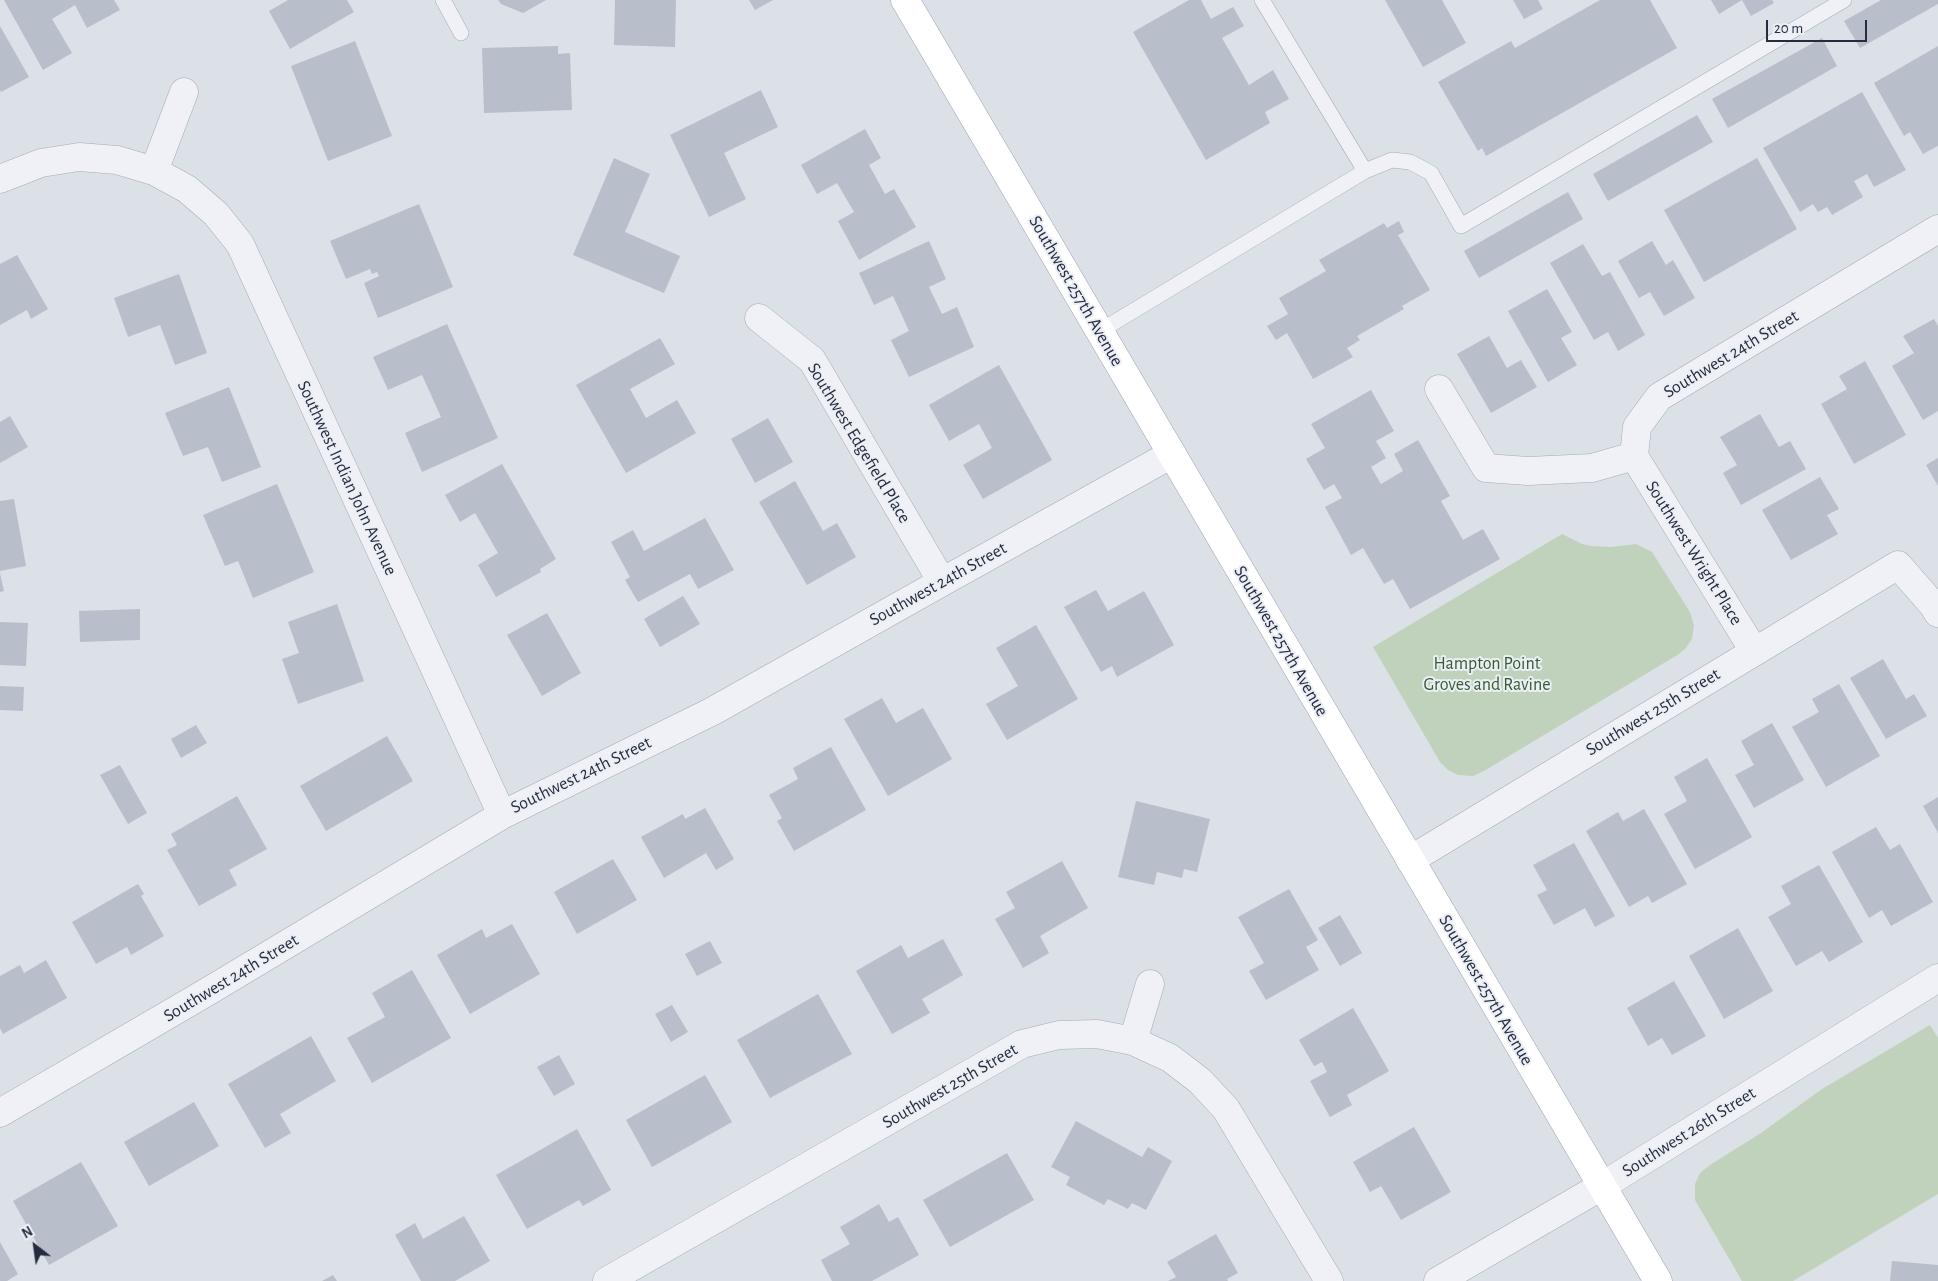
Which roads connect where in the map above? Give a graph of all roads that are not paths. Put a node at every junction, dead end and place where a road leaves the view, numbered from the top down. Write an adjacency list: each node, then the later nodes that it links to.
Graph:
1 (443, 0): 5 (lane)
2 (905, 0): 12 (main road, Southwest 257th Avenue)
3 (1262, 0): 7 (lane)
4 (1844, 0): 7 (lane)
5 (461, 33)
6 (184, 92): 8 (street)
7 (1365, 170): 12 (lane)
8 (154, 171): 9 (street, Southwest Indian John Avenue); 19 (street, Southwest Indian John Avenue)
9 (0, 180)
10 (1938, 229): 15 (street, Southwest 24th Street)
11 (759, 318): 16 (street, Southwest Edgefield Place)
12 (1100, 331): 14 (main road, Southwest 257th Avenue)
13 (1439, 389): 15 (street)
14 (1172, 454): 16 (street, Southwest 24th Street); 20 (main road, Southwest 257th Avenue)
15 (1634, 456): 18 (street, Southwest Wright Place)
16 (942, 582): 19 (street, Southwest 24th Street)
17 (1938, 613): 18 (street, Southwest 25th Street)
18 (1754, 650): 20 (street, Southwest 25th Street)
19 (502, 815): 24 (street, Southwest 24th Street)
20 (1410, 860): 25 (main road, Southwest 257th Avenue)
21 (1938, 978): 25 (street, Southwest 26th Street)
22 (1150, 984): 23 (street)
23 (1133, 1041): 26 (street, Southwest 25th Street); 27 (street, Southwest 25th Street)
24 (0, 1113)
25 (1602, 1186): 28 (street, Southwest 26th Street); 29 (main road, Southwest 257th Avenue)
26 (607, 1281)
27 (1329, 1281)
28 (1438, 1281)
29 (1658, 1281)

